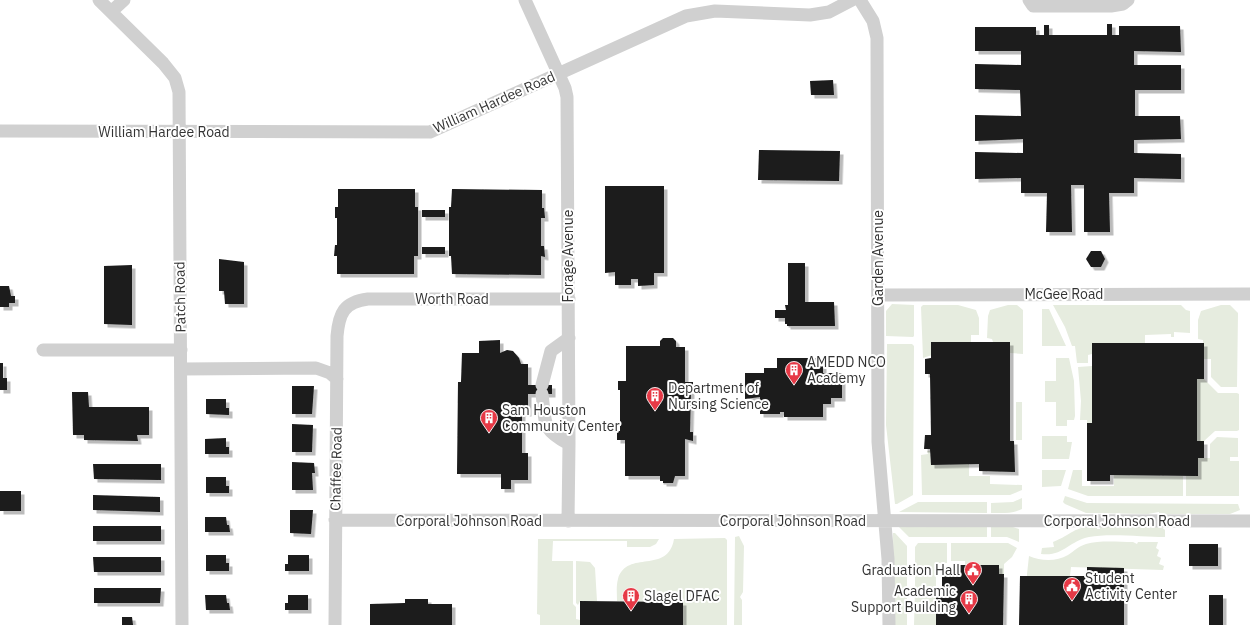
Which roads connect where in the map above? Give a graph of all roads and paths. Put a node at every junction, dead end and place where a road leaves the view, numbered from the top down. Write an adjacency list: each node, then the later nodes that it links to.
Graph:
1 (99, 0): 8 (street, Patch Road)
2 (124, 0): 8 (street)
3 (525, 0): 9 (street, Forage Avenue)
4 (852, 0): 9 (street, William Hardee Road)
5 (860, 0): 13 (street, Garden Avenue)
6 (1029, 0): 7 (street)
7 (1128, 0)
8 (112, 11): 11 (street, Patch Road)
9 (558, 73): 11 (street, William Hardee Road); 14 (street, Forage Avenue)
10 (0, 131): 11 (street, William Hardee Road)
11 (179, 132): 18 (street, Patch Road)
12 (1250, 294): 13 (street, McGee Road)
13 (878, 295): 24 (street, Garden Avenue)
14 (569, 299): 15 (street, Worth Road); 16 (street, Forage Avenue)
15 (341, 313): 20 (street, Chaffee Road)
16 (569, 338): 21 (street, Forage Avenue); 21 (street)
17 (43, 350): 18 (street)
18 (181, 350): 19 (street, Patch Road)
19 (181, 369): 20 (street); 26 (street, Patch Road)
20 (337, 379): 22 (street, Chaffee Road)
21 (569, 444): 23 (street, Forage Avenue)
22 (335, 520): 23 (street, Corporal Johnson Road); 27 (street, Chaffee Road)
23 (568, 521): 24 (street, Corporal Johnson Road)
24 (885, 521): 25 (street, Corporal Johnson Road); 28 (street, Garden Avenue)
25 (1250, 521)
26 (182, 625)
27 (335, 625)
28 (889, 625)

